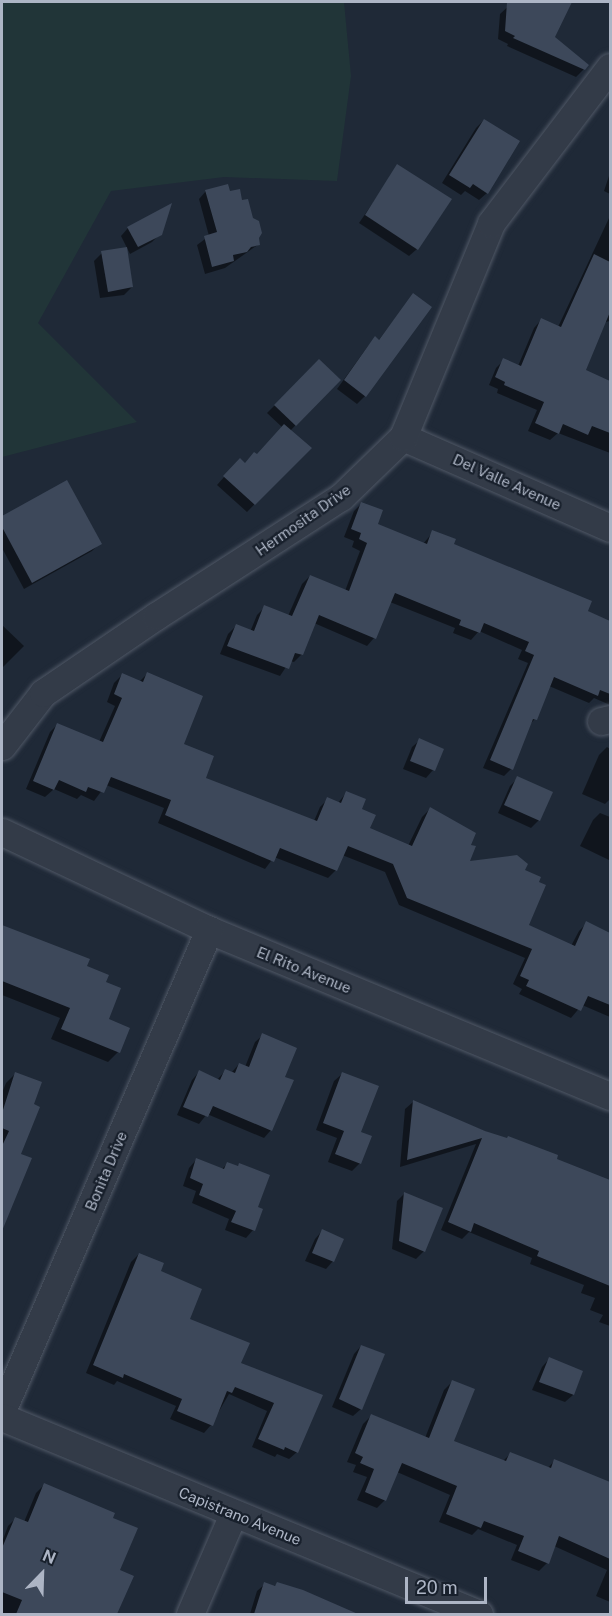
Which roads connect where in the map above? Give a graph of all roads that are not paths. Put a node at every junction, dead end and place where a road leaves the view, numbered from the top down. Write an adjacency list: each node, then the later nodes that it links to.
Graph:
1 (610, 67): 2 (street, Hermosita Drive)
2 (404, 437): 3 (street, Del Valle Avenue); 4 (street, Hermosita Drive)
3 (610, 528)
4 (2, 746)
5 (2, 832): 6 (street, El Rito Avenue)
6 (209, 930): 7 (street, El Rito Avenue); 8 (street, Bonita Drive)
7 (610, 1096)
8 (2, 1411)
9 (2, 1417): 10 (street, Capistrano Avenue)
10 (233, 1514): 11 (street); 12 (street, Capistrano Avenue)
11 (190, 1614)
12 (479, 1614)

